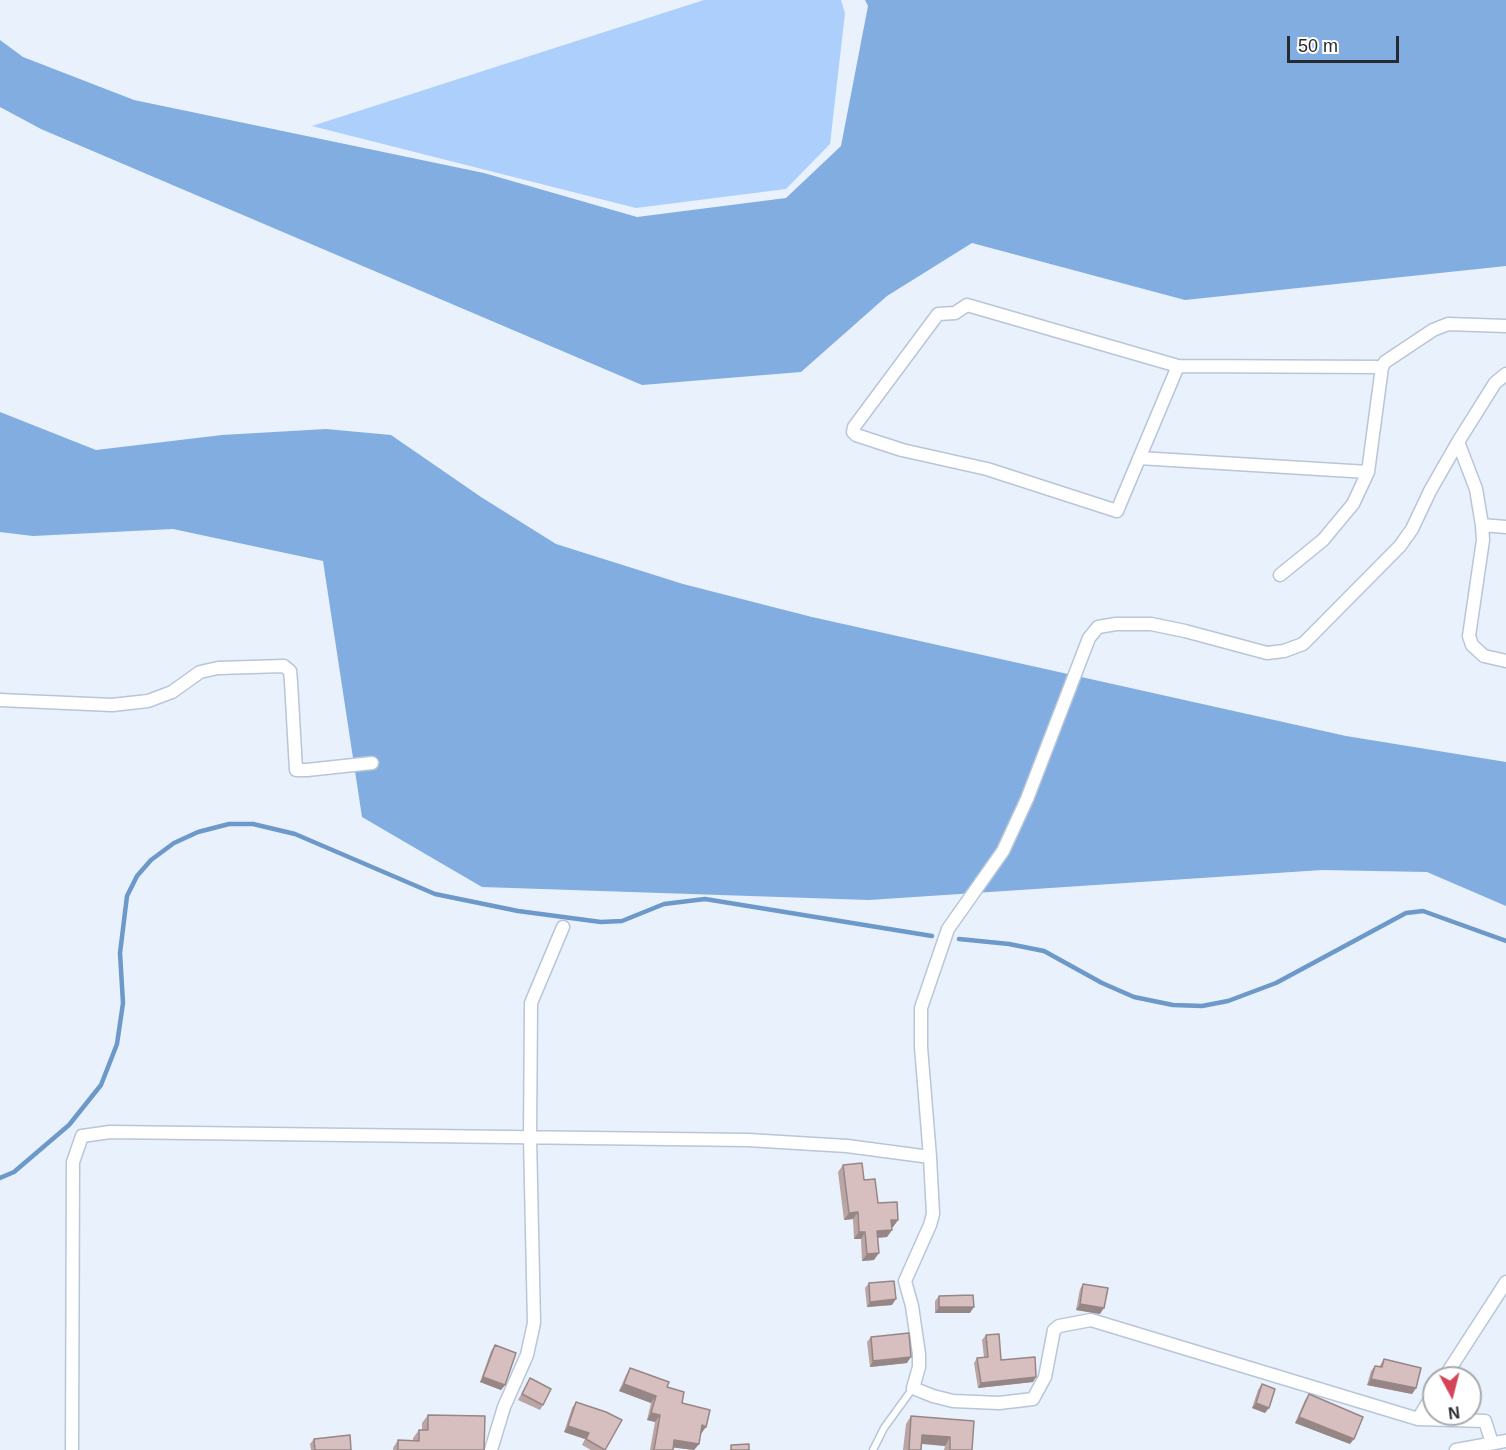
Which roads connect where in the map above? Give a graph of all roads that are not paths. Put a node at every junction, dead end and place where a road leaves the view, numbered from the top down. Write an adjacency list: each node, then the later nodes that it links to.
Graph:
1 (1506, 326): 3 (street)
2 (1178, 366): 3 (street); 6 (street); 6 (street)
3 (1382, 367): 7 (street)
4 (1506, 374): 5 (street)
5 (1458, 442): 8 (street); 16 (street)
6 (1139, 458): 7 (street)
7 (1368, 472): 10 (street)
8 (1482, 525): 9 (street); 11 (street)
9 (1506, 527)
10 (1280, 575)
11 (1506, 661)
12 (0, 700): 13 (street)
13 (372, 763)
14 (563, 927): 15 (street)
15 (530, 1137): 16 (street); 24 (street); 25 (street)
16 (930, 1157): 19 (street)
17 (1506, 1282): 18 (street)
18 (1452, 1366)
19 (913, 1388): 21 (street); 26 (lane)
20 (1422, 1412): 21 (street)
21 (1418, 1419): 23 (street)
22 (1506, 1441): 23 (street)
23 (1492, 1443): 27 (street)
24 (72, 1450)
25 (491, 1450)
26 (873, 1450)
27 (1456, 1450)

